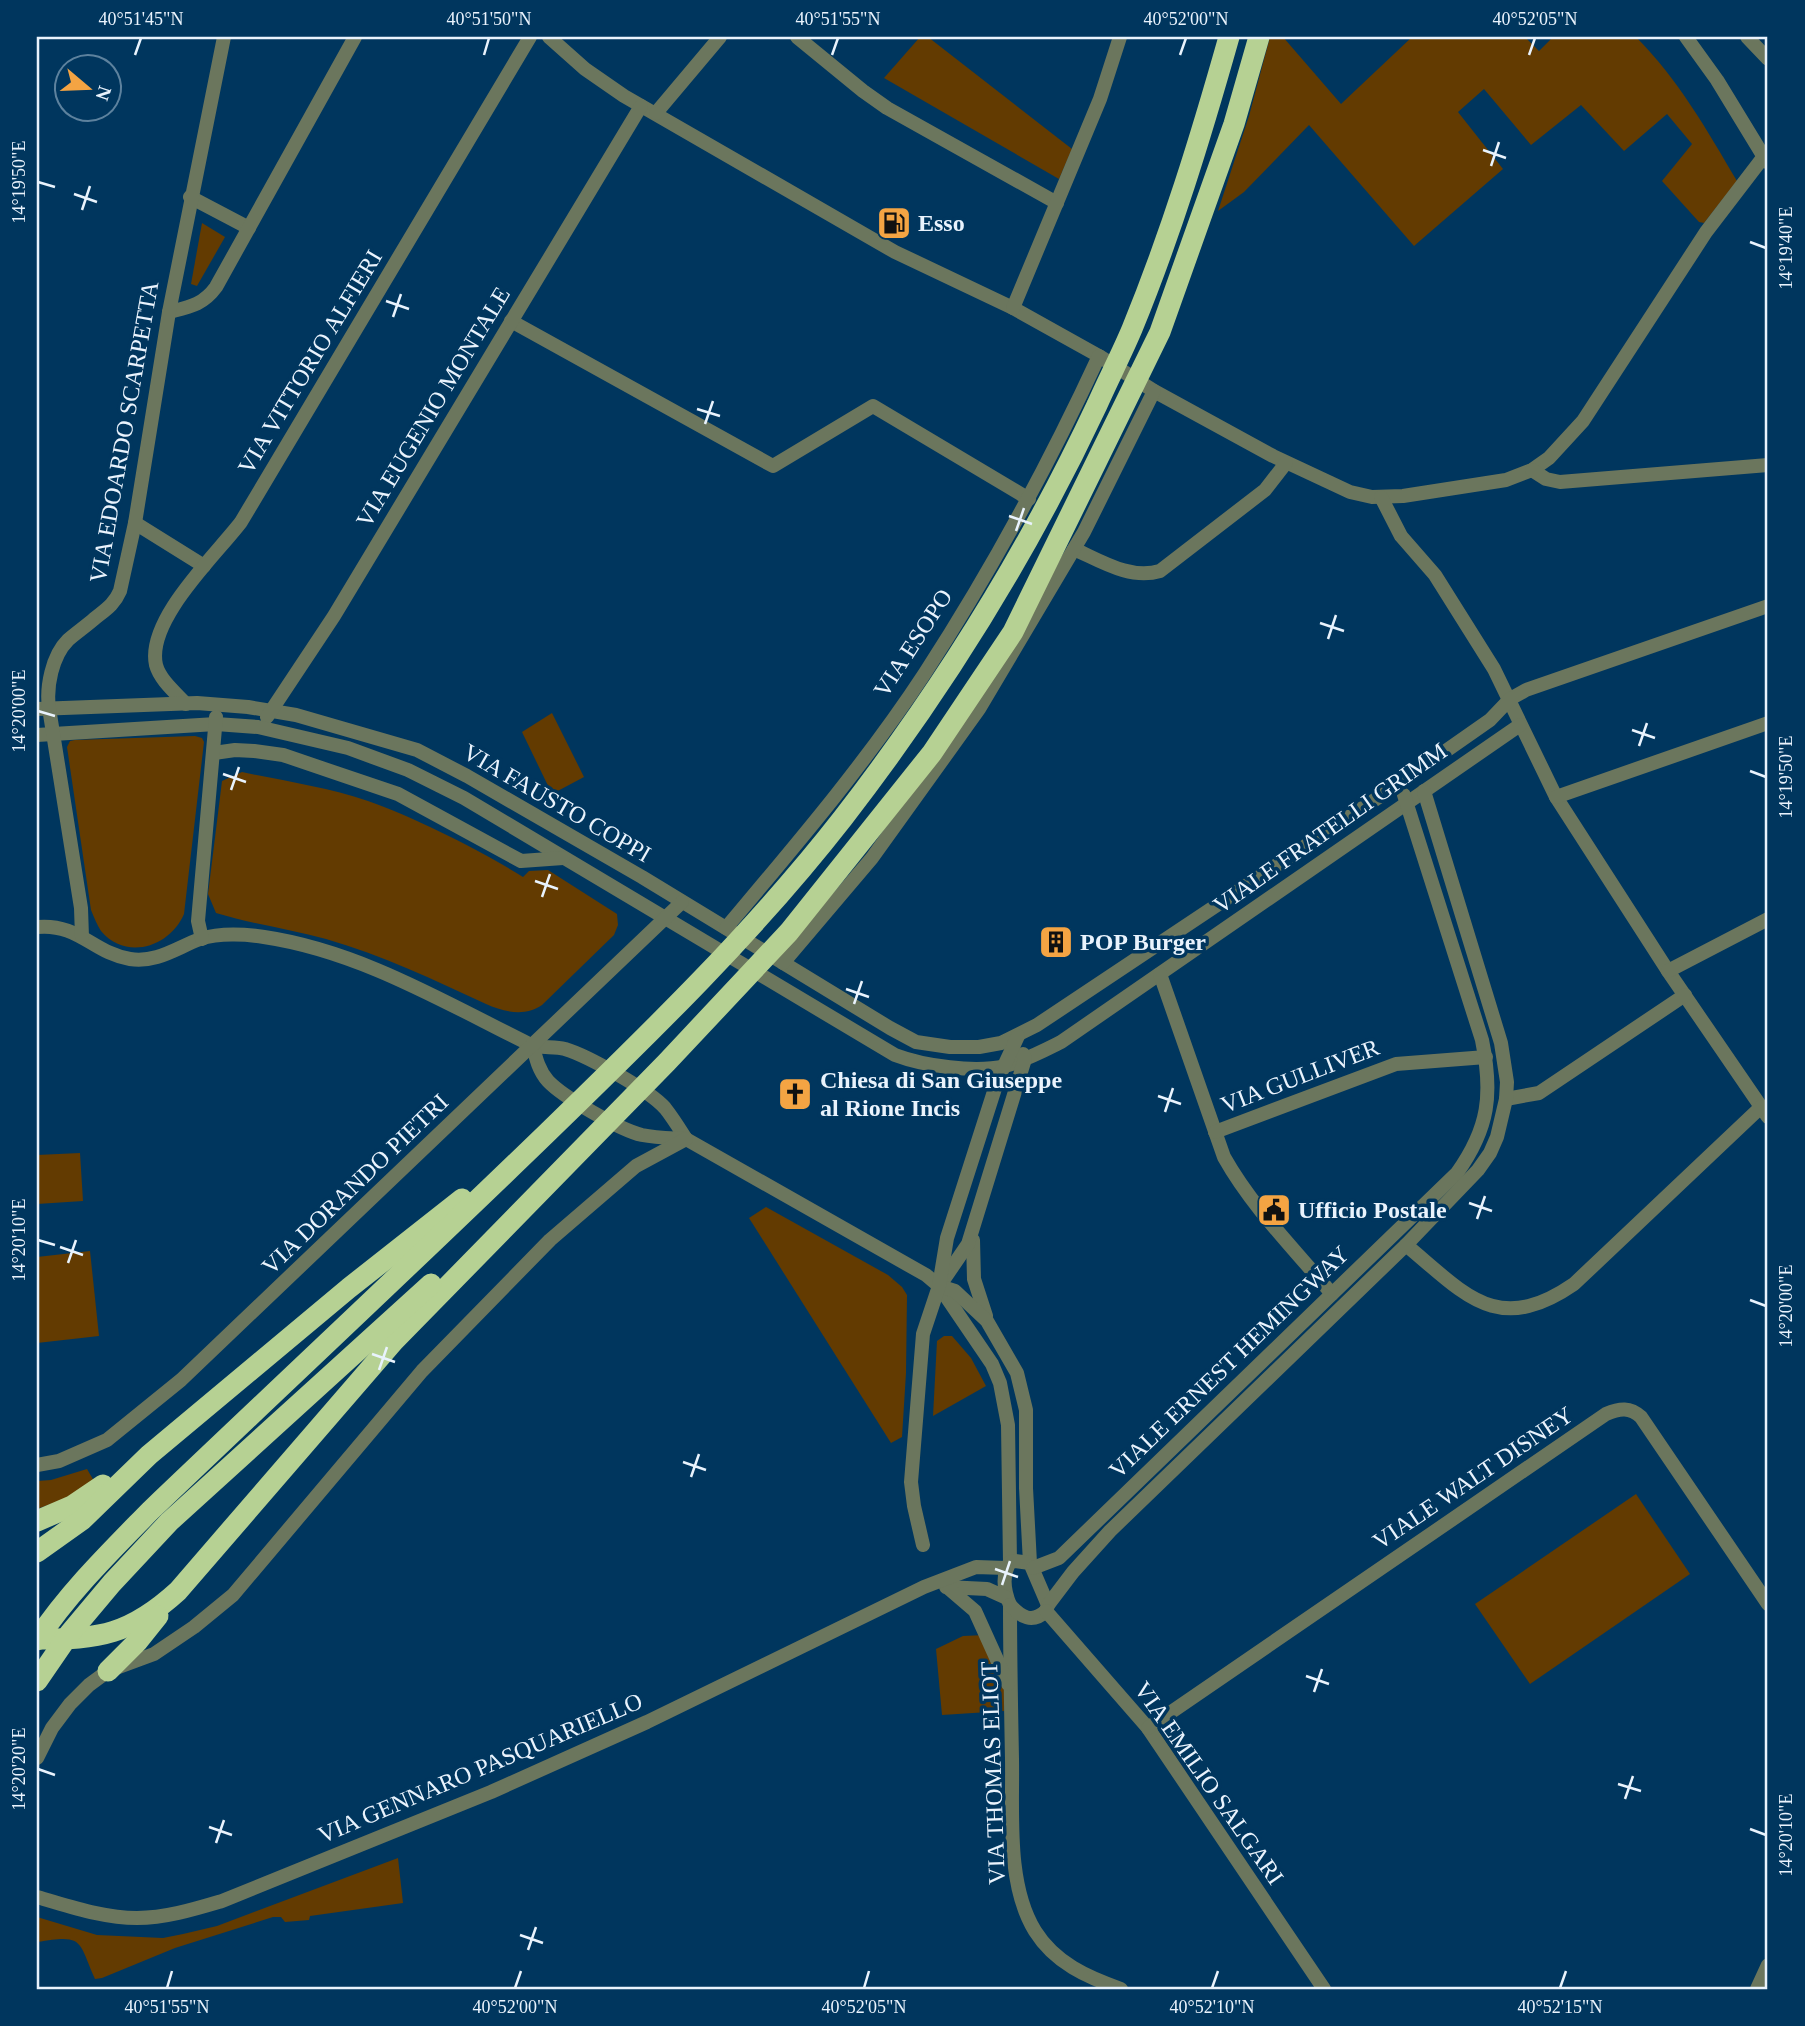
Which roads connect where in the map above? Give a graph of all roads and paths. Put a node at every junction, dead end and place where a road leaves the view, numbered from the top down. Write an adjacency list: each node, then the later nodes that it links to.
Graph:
1 (223, 37): 16 (street, VIA EDOARDO SCARPETTA)
2 (355, 37): 18 (street)
3 (530, 37): 31 (street, VIA VITTORIO ALFIERI)
4 (549, 37): 13 (street)
5 (720, 37): 14 (street)
6 (797, 37): 17 (street)
7 (1120, 37): 17 (street)
8 (1229, 37): 71 (highway)
9 (1259, 37): 70 (highway)
10 (1686, 37): 15 (street)
11 (1747, 37): 12 (street)
12 (1768, 59)
13 (641, 106): 14 (street); 21 (street, VIA EUGENIO MONTALE)
14 (656, 113): 19 (street)
15 (1767, 157): 26 (street)
16 (190, 198): 18 (street); 20 (street, VIA EDOARDO SCARPETTA)
17 (1057, 203): 19 (street)
18 (248, 228): 20 (street)
19 (1013, 308): 22 (street)
20 (169, 312): 29 (street, VIA EDOARDO SCARPETTA)
21 (511, 321): 28 (street); 37 (street, VIA EUGENIO MONTALE)
22 (1099, 356): 23 (street); 28 (street, VIA ESOPO)
23 (1154, 391): 24 (street); 30 (street)
24 (1286, 463): 27 (street); 30 (street)
25 (1768, 465): 26 (street)
26 (1532, 470): 27 (street)
27 (1381, 497): 33 (street)
28 (1029, 499): 54 (street, VIA ESOPO)
29 (135, 523): 31 (street); 36 (street, VIA EDOARDO SCARPETTA)
30 (1074, 549): 57 (street)
31 (204, 566): 34 (street, VIA VITTORIO ALFIERI)
32 (1768, 606): 33 (street, VIALE FRATELLI GRIMM)
33 (1510, 699): 40 (street); 45 (street, VIALE FRATELLI GRIMM)
34 (186, 704): 35 (street, VIA FAUSTO COPPI); 36 (street, VIA FAUSTO COPPI)
35 (216, 705): 37 (street, VIA FAUSTO COPPI); 39 (street)
36 (43, 709): 42 (street, VIA EDOARDO SCARPETTA)
37 (272, 710): 41 (street, VIA EUGENIO MONTALE); 50 (street, VIA FAUSTO COPPI)
38 (1768, 723): 47 (street)
39 (216, 724): 41 (street, VIA FAUSTO COPPI); 42 (street, VIA FAUSTO COPPI); 44 (street)
40 (1520, 724): 46 (street, VIALE FRATELLI GRIMM); 47 (street)
41 (258, 727): 49 (street, VIA FAUSTO COPPI)
42 (54, 733): 43 (street, VIA FAUSTO COPPI); 55 (street, VIA EDOARDO SCARPETTA)
43 (37, 735)
44 (214, 753): 49 (street, VIA FAUSTO COPPI); 56 (street)
45 (1400, 783): 46 (street); 48 (street, VIALE ERNEST HEMINGWAY); 61 (street, VIALE FRATELLI GRIMM)
46 (1424, 791): 48 (street, VIALE FRATELLI GRIMM); 66 (street, VIALE ERNEST HEMINGWAY)
47 (1556, 797): 58 (street)
48 (1406, 803): 59 (street, VIALE FRATELLI GRIMM); 63 (street, VIALE ERNEST HEMINGWAY)
49 (563, 858): 51 (street, VIA FAUSTO COPPI)
50 (682, 902): 51 (street, VIA DORANDO PIETRI); 54 (street, VIA FAUSTO COPPI)
51 (666, 918): 62 (street, VIA DORANDO PIETRI); 65 (street, VIA FAUSTO COPPI)
52 (1768, 919): 58 (street)
53 (37, 927): 55 (street)
54 (726, 928): 57 (street, VIA FAUSTO COPPI)
55 (82, 937): 56 (street)
56 (202, 939): 62 (street)
57 (783, 963): 61 (street, VIA FAUSTO COPPI)
58 (1668, 971): 60 (street)
59 (1160, 974): 64 (street, VIALE FRATELLI GRIMM); 68 (street)
60 (1685, 995): 66 (street); 67 (street)
61 (1018, 1036): 64 (street); 65 (street, VIALE FRATELLI GRIMM)
62 (533, 1046): 69 (street); 69 (street); 78 (street, VIA DORANDO PIETRI)
63 (1486, 1057): 68 (street, VIA GULLIVER); 75 (street, VIALE ERNEST HEMINGWAY)
64 (1025, 1059): 65 (street, VIALE FRATELLI GRIMM); 72 (street)
65 (1003, 1066): 74 (street, VIALE FRATELLI GRIMM)
66 (1506, 1099): 73 (street, VIALE ERNEST HEMINGWAY)
67 (1765, 1112): 73 (street)
68 (1215, 1132): 75 (street)
69 (686, 1139): 74 (street); 93 (street)
70 (571, 1158): 86 (highway); 94 (highway)
71 (519, 1161): 77 (highway); 92 (highway)
72 (974, 1228): 74 (street); 76 (street)
73 (1406, 1245): 89 (street, VIALE ERNEST HEMINGWAY)
74 (939, 1286): 76 (street); 80 (street); 82 (street)
75 (1332, 1294): 83 (street, VIALE ERNEST HEMINGWAY)
76 (987, 1321): 83 (street)
77 (149, 1455): 79 (highway); 81 (highway)
78 (37, 1465)
79 (37, 1521)
80 (923, 1545)
81 (37, 1552)
82 (1008, 1565): 83 (street, VIALE ERNEST HEMINGWAY); 84 (street, VIA GENNARO PASQUARIELLO); 87 (street)
83 (1032, 1565): 89 (street)
84 (924, 1587): 85 (street); 98 (street, VIA GENNARO PASQUARIELLO)
85 (947, 1587): 87 (street); 95 (street)
86 (178, 1591): 92 (highway); 93 (highway)
87 (1008, 1601): 90 (street); 91 (street, VIA THOMAS ELIOT)
88 (1768, 1604): 96 (street, VIALE WALT DISNEY)
89 (1047, 1608): 90 (street); 96 (street, VIA EMILIO SALGARI)
90 (1024, 1618): 91 (street)
91 (1010, 1630): 95 (street, VIA THOMAS ELIOT)
92 (37, 1639)
93 (108, 1671): 97 (street)
94 (37, 1681)
95 (1011, 1690): 100 (street, VIA THOMAS ELIOT)
96 (1147, 1728): 101 (street, VIA EMILIO SALGARI)
97 (37, 1758)
98 (37, 1897)
99 (1768, 1965): 102 (street)
100 (1121, 1989)
101 (1324, 1989)
102 (1757, 1989)

